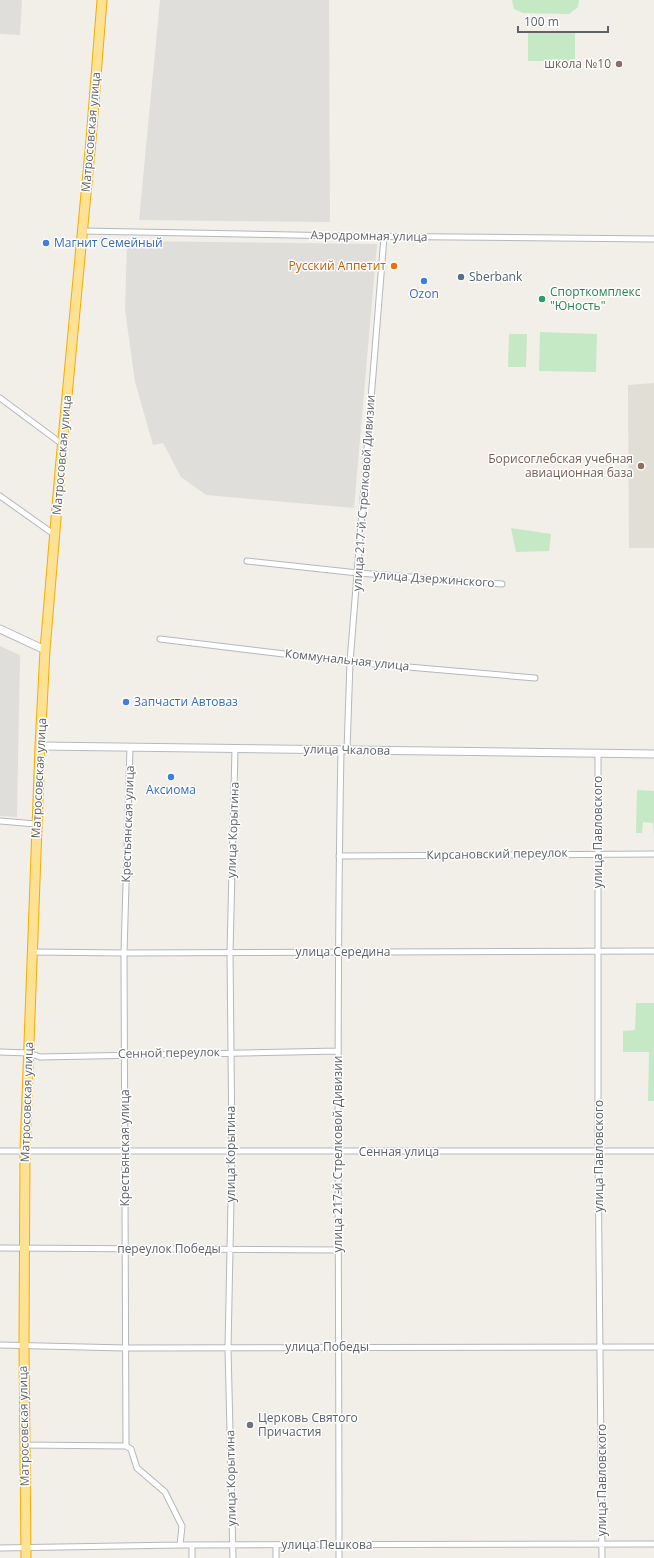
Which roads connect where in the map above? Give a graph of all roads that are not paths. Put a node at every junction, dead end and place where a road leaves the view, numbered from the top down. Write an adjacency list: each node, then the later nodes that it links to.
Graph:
1 (102, 0): 2 (highway, Матросовская улица)
2 (83, 231): 3 (street, Аэродромная улица); 6 (highway, Матросовская улица)
3 (384, 237): 4 (street, Аэродромная улица); 10 (street, улица 217-й Стрелковой Дивизии)
4 (654, 239)
5 (0, 398): 6 (street)
6 (62, 444): 8 (highway, Матросовская улица)
7 (0, 496): 8 (street)
8 (55, 535): 14 (highway, Матросовская улица)
9 (247, 561): 10 (street, улица Дзержинского)
10 (358, 573): 11 (street, улица Дзержинского); 15 (street, улица 217-й Стрелковой Дивизии)
11 (502, 584)
12 (0, 629): 14 (street)
13 (160, 639): 15 (street, Коммунальная улица)
14 (45, 650): 17 (highway, Матросовская улица)
15 (350, 662): 16 (street, Коммунальная улица); 20 (street, улица 217-й Стрелковой Дивизии)
16 (535, 678)
17 (40, 746): 18 (street, улица Чкалова); 24 (highway, Матросовская улица)
18 (130, 747): 19 (street, улица Чкалова); 32 (street, Крестьянская улица)
19 (235, 749): 20 (street, улица Чкалова); 31 (street, улица Корытина)
20 (344, 750): 21 (street, улица Чкалова); 27 (street, улица 217-й Стрелковой Дивизии)
21 (598, 754): 22 (street, улица Чкалова); 25 (street, улица Павловского)
22 (654, 754)
23 (0, 821): 24 (street)
24 (36, 824): 30 (highway, Матросовская улица)
25 (598, 853): 26 (street, Кирсановский переулок); 27 (street, Кирсановский переулок); 28 (street, улица Павловского)
26 (654, 854)
27 (339, 856): 33 (street, улица 217-й Стрелковой Дивизии)
28 (599, 950): 29 (street, улица Середина); 33 (street, улица Середина); 43 (street, улица Павловского)
29 (654, 951)
30 (32, 952): 32 (street, улица Середина); 36 (highway, Матросовская улица)
31 (230, 952): 32 (street, улица Середина); 33 (street, улица Середина); 37 (street, улица Корытина)
32 (124, 953): 38 (street, Крестьянская улица)
33 (338, 953): 34 (street, улица 217-й Стрелковой Дивизии)
34 (338, 1050): 37 (street, Сенной переулок); 45 (street, улица 217-й Стрелковой Дивизии)
35 (0, 1052): 36 (street, Сенной переулок)
36 (29, 1053): 38 (street, Сенной переулок); 42 (highway, Матросовская улица)
37 (230, 1053): 38 (street, Сенной переулок); 40 (street, улица Корытина)
38 (124, 1054): 39 (street, Крестьянская улица)
39 (126, 1150): 40 (street, Сенная улица); 42 (street, Сенная улица); 49 (street, Крестьянская улица)
40 (232, 1150): 45 (street, Сенная улица); 48 (street, улица Корытина)
41 (0, 1151): 42 (street, Сенная улица)
42 (25, 1151): 47 (highway, Матросовская улица)
43 (598, 1151): 44 (street, Сенная улица); 45 (street, Сенная улица); 54 (street, улица Павловского)
44 (654, 1151)
45 (338, 1152): 50 (street, улица 217-й Стрелковой Дивизии)
46 (0, 1248): 47 (street, переулок Победы)
47 (24, 1248): 49 (street, переулок Победы); 52 (highway, Матросовская улица)
48 (229, 1248): 49 (street, переулок Победы); 50 (street, переулок Победы); 57 (street, улица Корытина)
49 (125, 1249): 56 (street, Крестьянская улица)
50 (338, 1250): 53 (street, улица 217-й Стрелковой Дивизии)
51 (0, 1345): 52 (street, улица Победы)
52 (24, 1345): 56 (street, улица Победы); 58 (highway, Матросовская улица)
53 (337, 1347): 54 (street, улица Победы); 57 (street, улица Победы); 66 (street, улица 217-й Стрелковой Дивизии)
54 (601, 1347): 55 (street, улица Победы); 60 (street, улица Павловского)
55 (654, 1347)
56 (125, 1348): 57 (street, улица Победы); 59 (street, Крестьянская улица)
57 (228, 1348): 64 (street, улица Корытина)
58 (24, 1445): 59 (street); 68 (highway, Матросовская улица)
59 (126, 1446): 62 (street)
60 (602, 1544): 61 (street, улица Пешкова); 66 (street, улица Пешкова); 74 (street, улица Павловского)
61 (654, 1544)
62 (180, 1545): 63 (street, улица Пешкова); 68 (street, улица Пешкова)
63 (192, 1545): 64 (street, улица Пешкова); 70 (street)
64 (233, 1545): 65 (street, улица Пешкова); 71 (street, улица Корытина)
65 (276, 1545): 66 (street, улица Пешкова); 72 (street)
66 (339, 1546): 73 (street, улица 217-й Стрелковой Дивизии)
67 (0, 1548): 68 (street, улица Пешкова)
68 (26, 1548): 69 (highway, Матросовская улица)
69 (26, 1558)
70 (192, 1558)
71 (233, 1558)
72 (276, 1558)
73 (339, 1558)
74 (602, 1558)

